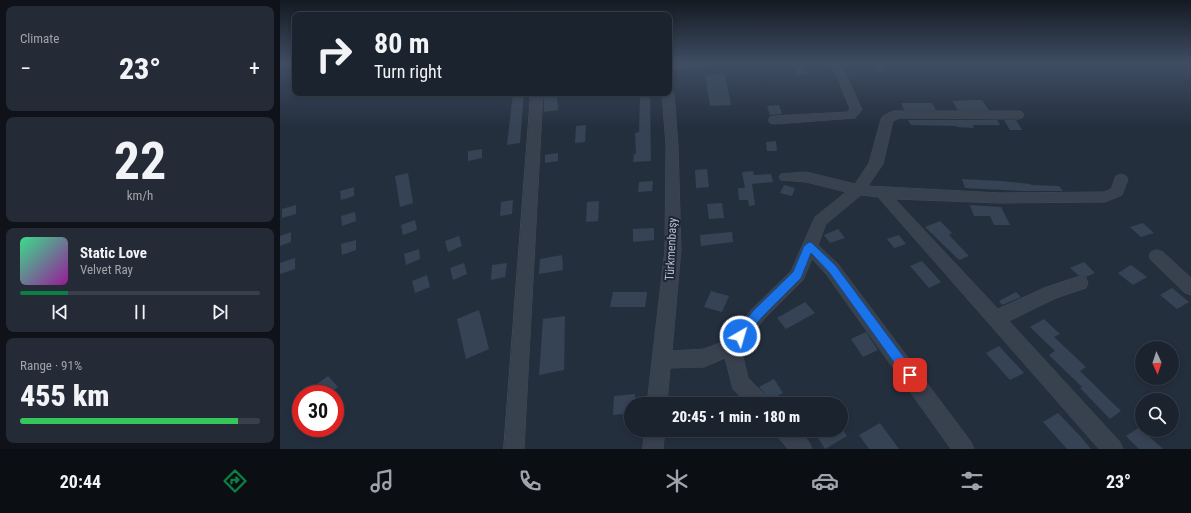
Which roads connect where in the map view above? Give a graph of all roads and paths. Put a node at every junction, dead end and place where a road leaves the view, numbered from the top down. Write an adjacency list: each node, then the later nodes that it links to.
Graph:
1 (845, 85): 5 (street)
2 (537, 96): 21 (street)
3 (668, 96): 16 (street, Türkmenbaşy)
4 (1018, 115): 8 (street)
5 (774, 120)
6 (786, 177): 8 (street)
7 (1121, 179): 9 (street)
8 (858, 190): 9 (street); 10 (street)
9 (882, 193): 14 (street)
10 (809, 246): 15 (street); 24 (street)
11 (1157, 256): 13 (street)
12 (1080, 283): 14 (street)
13 (1191, 288)
14 (995, 319): 25 (street)
15 (731, 347): 16 (street); 18 (street)
16 (661, 360): 17 (street, Türkmenbaşy)
17 (658, 397)
18 (754, 397)
19 (654, 437): 22 (street)
20 (791, 437): 23 (street)
21 (514, 449)
22 (653, 449)
23 (802, 449)
24 (964, 449)
25 (1113, 449)

